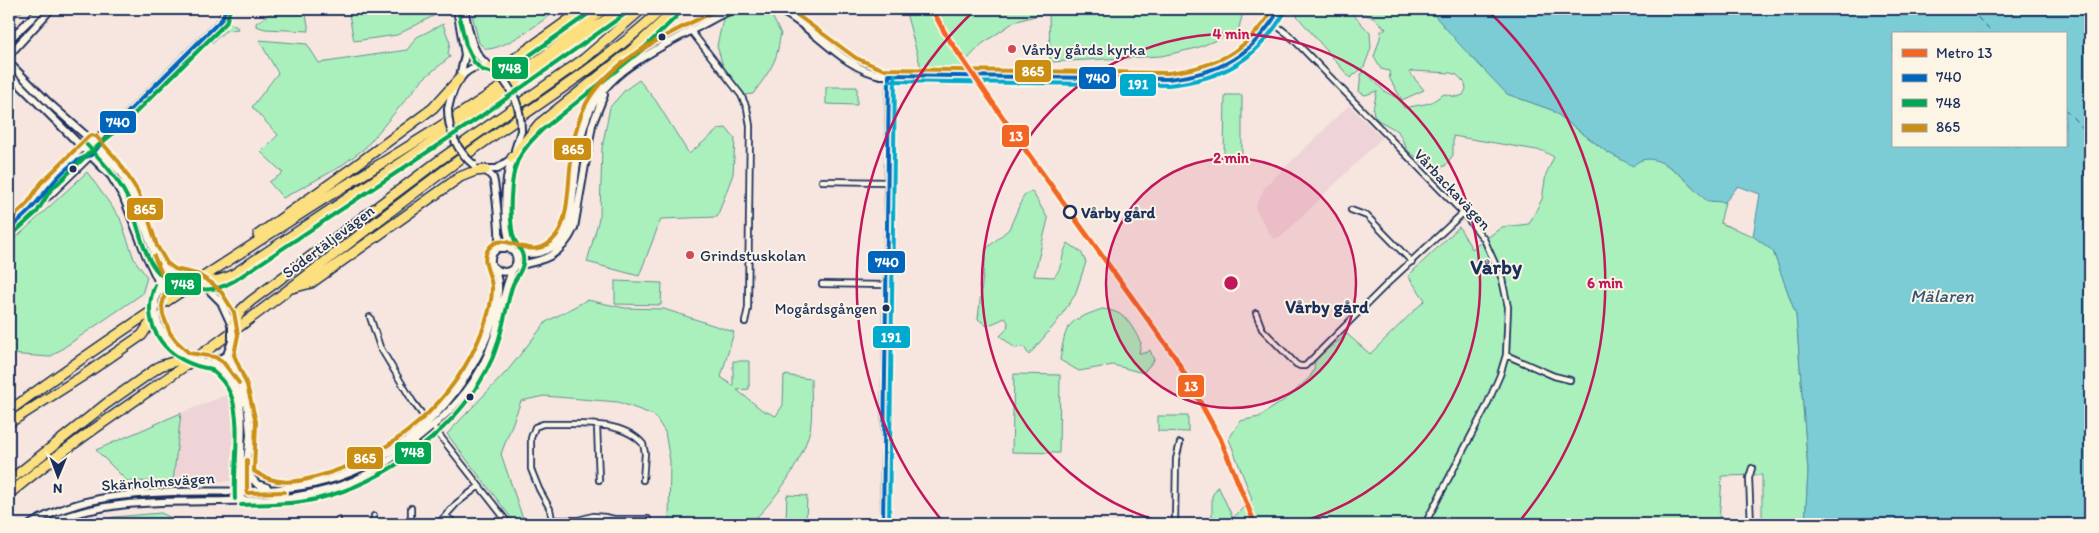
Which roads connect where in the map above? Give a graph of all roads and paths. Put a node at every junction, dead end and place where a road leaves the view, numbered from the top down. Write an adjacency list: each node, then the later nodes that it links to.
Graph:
1 (41, 9): 17 (street)
2 (51, 9): 18 (street)
3 (457, 9): 23 (street)
4 (464, 9): 20 (street)
5 (584, 9): 20 (highway)
6 (603, 9): 43 (highway, Södertäljevägen)
7 (621, 9): 45 (highway)
8 (642, 9): 54 (highway)
9 (662, 9): 49 (highway, Södertäljevägen)
10 (676, 9): 30 (highway)
11 (733, 9): 16 (street)
12 (777, 9): 22 (street)
13 (1280, 9): 15 (street)
14 (224, 10): 25 (street)
15 (1273, 23): 22 (street); 36 (street, Vårbackavägen)
16 (691, 31): 24 (street); 53 (street)
17 (9, 40)
18 (9, 56)
19 (9, 63): 26 (street)
20 (490, 67): 23 (street); 30 (street, bridge)
21 (9, 74): 28 (street)
22 (889, 75): 33 (street)
23 (458, 79): 31 (street, bridge); 43 (highway)
24 (607, 88): 38 (street); 42 (street)
25 (116, 124): 26 (street); 27 (street)
26 (92, 141): 27 (street); 28 (street)
27 (98, 147): 29 (street); 44 (street)
28 (85, 148): 29 (street); 34 (street)
29 (92, 155): 34 (street); 48 (street)
30 (512, 158): 31 (street); 38 (street)
31 (485, 170): 39 (street); 49 (highway)
32 (822, 181): 33 (street)
33 (888, 182): 47 (street)
34 (32, 208): 37 (street)
35 (1352, 210): 40 (street)
36 (1462, 213): 40 (street); 56 (street, Vårbackavägen)
37 (9, 229)
38 (514, 251): 39 (street); 42 (street)
39 (494, 252): 41 (street)
40 (1412, 262): 50 (street)
41 (494, 267): 42 (street); 61 (street, Skärholmsvägen)
42 (514, 267): 64 (street, Skärholmsvägen)
43 (211, 273): 60 (highway, Södertäljevägen)
44 (175, 277): 45 (street, bridge); 48 (street)
45 (202, 283): 54 (street)
46 (822, 284): 47 (street)
47 (887, 285): 91 (street)
48 (161, 286): 51 (street, bridge)
49 (287, 290): 75 (highway, Södertäljevägen)
50 (1256, 313)
51 (156, 314): 57 (street, bridge); 62 (highway)
52 (370, 317): 61 (street)
53 (744, 322)
54 (232, 326): 55 (street, bridge)
55 (227, 355): 58 (street); 67 (street)
56 (1506, 355): 59 (street); 93 (street, Vårbackavägen)
57 (186, 358): 58 (street, bridge); 70 (highway)
58 (212, 364): 73 (street)
59 (1570, 380)
60 (9, 411)
61 (428, 422): 64 (street); 72 (street, Skärholmsvägen)
62 (9, 423)
63 (597, 425): 68 (street); 69 (street); 81 (street)
64 (433, 427): 71 (street); 76 (street, Skärholmsvägen)
65 (1180, 443): 92 (street)
66 (1752, 468): 94 (street)
67 (248, 474): 72 (street); 74 (street)
68 (599, 480)
69 (644, 480)
70 (9, 481)
71 (479, 486): 80 (street); 89 (street)
72 (281, 489): 74 (street, Skärholmsvägen)
73 (241, 490): 74 (street, Skärholmsvägen); 77 (street); 83 (street, Skärholmsvägen)
74 (249, 490): 76 (street)
75 (9, 494)
76 (249, 499): 77 (street, Skärholmsvägen)
77 (241, 500): 84 (street, Skärholmsvägen)
78 (410, 508): 86 (street)
79 (374, 516): 85 (street)
80 (446, 516): 87 (street); 88 (street)
81 (552, 520): 82 (street); 90 (street)
82 (648, 520)
83 (32, 524)
84 (47, 524)
85 (374, 524)
86 (410, 524)
87 (438, 524)
88 (456, 524)
89 (509, 524)
90 (547, 524)
91 (883, 524)
92 (1175, 524)
93 (1429, 524)
94 (1751, 524)

